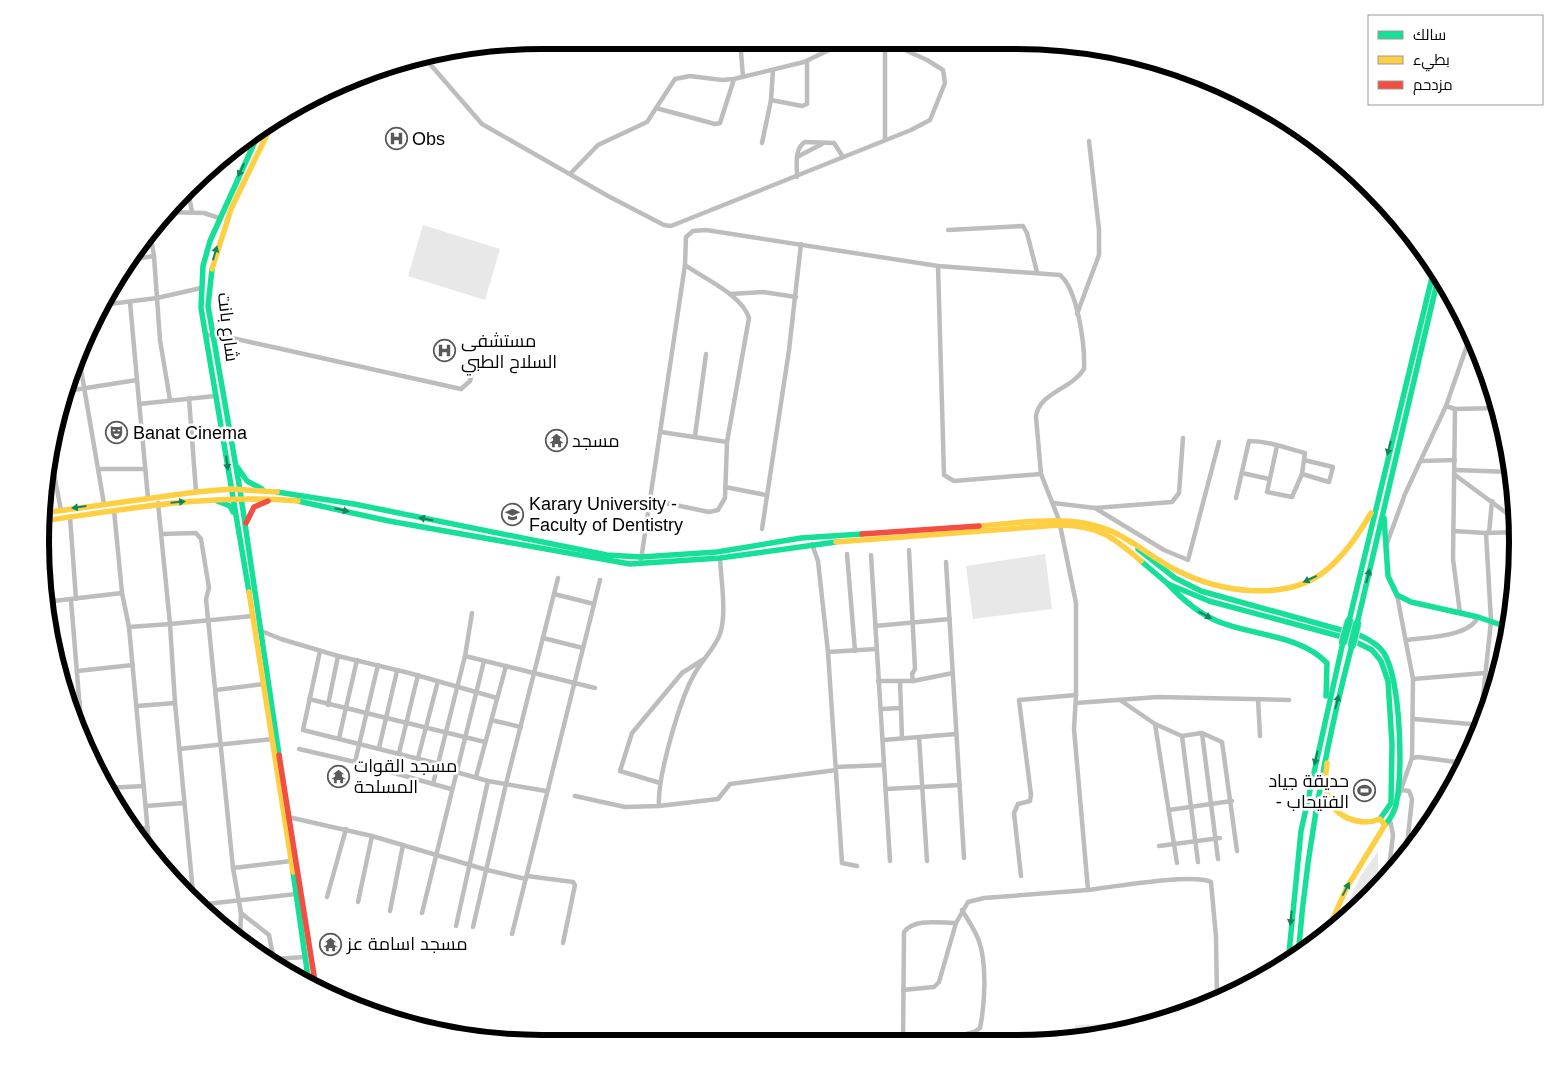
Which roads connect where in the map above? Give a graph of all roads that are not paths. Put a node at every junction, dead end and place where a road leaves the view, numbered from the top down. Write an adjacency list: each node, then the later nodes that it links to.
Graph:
1 (740, 49): 8 (street)
2 (828, 49): 5 (street)
3 (884, 49): 13 (street)
4 (903, 49): 13 (street)
5 (807, 61): 7 (street); 10 (street)
6 (429, 62): 20 (street)
7 (773, 70): 8 (street); 10 (street)
8 (742, 76): 9 (street)
9 (734, 79): 11 (street); 11 (street)
10 (771, 100): 16 (street)
11 (656, 108): 20 (street)
12 (269, 131): 43 (main road, شارع بانت, one-way to 12)
13 (885, 139): 19 (street)
14 (1089, 141): 42 (street)
15 (255, 142): 25 (main road, شارع بانت, one-way to 25)
16 (762, 143)
17 (824, 143): 18 (street); 18 (street); 19 (street)
18 (797, 157): 21 (street)
19 (843, 157): 21 (street)
20 (571, 173): 21 (street)
21 (797, 176)
22 (189, 197): 24 (street)
23 (176, 212): 24 (street)
24 (192, 212): 25 (street)
25 (219, 218): 36 (main road, شارع بانت)
26 (948, 230): 33 (street)
27 (152, 241): 29 (street)
28 (801, 244): 31 (street); 32 (street); 38 (street)
29 (154, 256): 30 (street); 39 (street)
30 (139, 258)
31 (686, 265): 37 (street); 58 (street)
32 (938, 266): 33 (street); 74 (street)
33 (1037, 272): 42 (street)
34 (1431, 276): 94 (main road, one-way to 94)
35 (1437, 285): 98 (main road)
36 (201, 288): 39 (street); 43 (main road, شارع بانت)
37 (729, 294): 38 (street); 61 (street)
38 (796, 297): 82 (street)
39 (157, 298): 40 (street); 53 (street)
40 (130, 302): 41 (street); 48 (street)
41 (110, 304)
42 (1077, 315): 74 (street)
43 (209, 335): 46 (street); 51 (main road, شارع بانت); 67 (main road, شارع بانت)
44 (1468, 344): 55 (street)
45 (706, 354): 59 (street)
46 (474, 364)
47 (80, 369): 49 (street)
48 (138, 380): 49 (street); 54 (street)
49 (83, 388): 50 (street); 68 (street)
50 (73, 390)
51 (215, 396): 52 (street); 78 (main road, شارع بانت, one-way to 78)
52 (189, 398): 53 (street); 81 (street)
53 (170, 400): 54 (street)
54 (139, 404): 69 (street)
55 (1446, 406): 57 (street); 66 (street)
56 (1490, 408): 57 (street)
57 (1455, 409): 65 (street)
58 (661, 432): 59 (street); 90 (street)
59 (695, 436): 61 (street)
60 (1183, 438): 95 (street)
61 (727, 442): 77 (street)
62 (1219, 442): 95 (street)
63 (1277, 446): 64 (street); 72 (street); 76 (street)
64 (1304, 460): 75 (street); 75 (street)
65 (1455, 460): 66 (street); 73 (street)
66 (1421, 461): 113 (street)
67 (236, 463): 79 (main road, شارع بانت); 80 (main road)
68 (100, 469): 69 (street); 93 (street)
69 (146, 469): 83 (street)
70 (1504, 472): 73 (street)
71 (54, 473): 96 (street)
72 (1242, 473): 76 (street); 85 (street)
73 (1455, 473): 91 (street); 106 (street)
74 (1041, 474): 92 (street)
75 (1302, 474): 76 (street)
76 (1269, 479)
77 (724, 488): 82 (street); 90 (street)
78 (231, 489): 79 (main road); 81 (main road); 84 (main road, شارع بانت)
79 (240, 490): 80 (main road); 86 (main road, شارع بانت)
80 (266, 490): 107 (main road, one-way to 80)
81 (196, 492): 88 (main road)
82 (766, 495): 105 (street)
83 (148, 498): 88 (main road); 93 (main road)
84 (232, 498): 86 (main road); 89 (main road); 104 (main road, شارع بانت)
85 (1236, 498)
86 (242, 499): 87 (main road); 104 (main road, شارع بانت)
87 (276, 499): 104 (main road); 107 (main road, one-way to 107)
88 (158, 500): 89 (main road, one-way to 89); 97 (main road); 110 (street)
89 (210, 500): 104 (main road)
90 (651, 500): 118 (street)
91 (1492, 502): 100 (street); 109 (street)
92 (1053, 503): 95 (street); 103 (street)
93 (104, 504): 96 (main road, one-way to 96)
94 (1376, 505): 111 (main road, one-way to 111); 200 (main road, bridge)
95 (1095, 508)
96 (61, 510): 99 (main road)
97 (114, 510): 101 (main road); 123 (street)
98 (1384, 511): 113 (main road); 215 (main road, one-way to 98, bridge)
99 (50, 512)
100 (1508, 514)
101 (70, 517): 102 (main road); 126 (street)
102 (50, 520)
103 (1060, 523): 111 (main road); 112 (main road); 118 (main road); 122 (main road); 175 (street)
104 (242, 525): 132 (main road); 142 (main road)
105 (762, 529)
106 (1453, 531): 109 (street); 131 (street)
107 (479, 532): 118 (main road)
108 (1509, 532): 109 (street)
109 (1488, 533): 136 (street)
110 (161, 534): 135 (street); 138 (street)
111 (1130, 541): 241 (main road)
112 (812, 544): 117 (main road); 149 (street)
113 (1385, 548): 125 (main road)
114 (909, 550): 137 (street)
115 (847, 554): 148 (street)
116 (872, 555): 140 (street)
117 (720, 558): 118 (main road); 152 (street)
118 (641, 560)
119 (946, 562): 134 (street)
120 (558, 578): 124 (street)
121 (600, 580): 129 (street)
122 (1168, 584): 200 (main road, one-way to 200); 251 (main road)
123 (122, 593): 126 (street); 141 (street)
124 (554, 594): 129 (street); 143 (street)
125 (1397, 596): 131 (main road); 144 (street)
126 (76, 599): 127 (street)
127 (71, 600): 128 (street); 159 (street)
128 (53, 601)
129 (594, 604): 145 (street)
130 (472, 613): 151 (street)
131 (1460, 613): 133 (main road)
132 (253, 616): 135 (street); 142 (main road)
133 (1478, 618): 136 (main road); 144 (street)
134 (950, 619): 137 (street); 161 (street)
135 (209, 621): 138 (street); 173 (street)
136 (1491, 621): 139 (main road); 162 (street)
137 (913, 622): 140 (street); 168 (street)
138 (170, 624): 141 (street); 183 (street)
139 (1502, 625)
140 (875, 626): 146 (street)
141 (129, 627): 155 (street)
142 (258, 630): 147 (street); 170 (main road); 250 (main road)
143 (543, 638): 145 (street); 160 (street)
144 (1407, 640): 164 (street)
145 (583, 648): 169 (street)
146 (876, 649): 148 (street); 166 (street)
147 (320, 650): 150 (street); 177 (street)
148 (855, 651): 149 (street)
149 (828, 652): 227 (street)
150 (338, 656): 153 (street); 186 (street)
151 (465, 656): 154 (street); 171 (street)
152 (705, 658): 231 (street); 231 (street)
153 (357, 660): 156 (street); 190 (street)
154 (484, 661): 157 (street); 174 (street)
155 (133, 665): 159 (street); 187 (street)
156 (378, 665): 158 (street); 191 (street)
157 (506, 666): 160 (street); 176 (street)
158 (397, 670): 163 (street); 193 (street)
159 (78, 671): 181 (street)
160 (534, 672): 169 (street); 199 (street)
161 (953, 673): 168 (street); 204 (street)
162 (1485, 673): 164 (street); 185 (street)
163 (418, 675): 165 (street); 196 (street)
164 (1413, 679): 194 (street)
165 (438, 681): 171 (street); 201 (street)
166 (878, 681): 167 (street); 189 (street)
167 (900, 681): 168 (street); 188 (street)
168 (913, 681)
169 (575, 682): 172 (street); 240 (street)
170 (264, 684): 173 (street); 211 (main road)
171 (456, 687): 174 (street); 202 (street)
172 (595, 688)
173 (216, 690): 216 (street)
174 (475, 693): 176 (street); 205 (street)
175 (1076, 695): 184 (street); 277 (street)
176 (497, 698): 195 (street)
177 (309, 699): 186 (street); 209 (street)
178 (1258, 699): 179 (street); 180 (street); 207 (street)
179 (1120, 700): 184 (street); 197 (street)
180 (1289, 700)
181 (80, 702): 182 (street); 192 (street)
182 (76, 703)
183 (175, 703): 187 (street); 218 (street)
184 (1076, 703): 279 (street)
185 (1482, 704)
186 (328, 705): 190 (street)
187 (136, 706): 235 (street)
188 (901, 708): 189 (street); 210 (street)
189 (882, 709): 212 (street)
190 (345, 710): 191 (street); 209 (street)
191 (367, 714): 193 (street); 214 (street)
192 (81, 717)
193 (386, 719): 196 (street); 217 (street)
194 (1414, 719): 198 (street); 222 (street)
195 (492, 720): 199 (street); 213 (street)
196 (406, 723): 201 (street); 220 (street)
197 (1155, 724): 206 (street); 249 (street)
198 (1474, 724)
199 (521, 727): 233 (street)
200 (1323, 727): 298 (main road, one-way to 298)
201 (425, 728): 202 (street); 221 (street)
202 (447, 732): 205 (street); 225 (street)
203 (1202, 733): 206 (street); 243 (street); 245 (street)
204 (956, 734): 208 (street); 234 (street)
205 (465, 736): 213 (street); 228 (street)
206 (1182, 736): 248 (street)
207 (1260, 736)
208 (919, 737): 210 (street); 236 (street)
209 (339, 738): 214 (street)
210 (902, 738): 212 (street)
211 (273, 739): 216 (street); 250 (main road)
212 (884, 740): 226 (street)
213 (486, 742): 229 (street)
214 (360, 744): 217 (street); 223 (street)
215 (1328, 744): 251 (main road); 297 (main road)
216 (222, 746): 218 (street); 275 (street)
217 (379, 748): 220 (street)
218 (179, 749): 244 (street)
219 (299, 750): 223 (street)
220 (399, 753): 221 (street)
221 (418, 758): 225 (street)
222 (1412, 758): 224 (street); 241 (street)
223 (356, 762): 232 (street)
224 (1457, 762)
225 (438, 764): 232 (street)
226 (884, 765): 227 (street); 239 (street)
227 (836, 769): 247 (street); 274 (street)
228 (456, 772): 229 (street); 238 (street)
229 (476, 778): 230 (street)
230 (488, 781): 233 (street); 273 (street)
231 (660, 783): 247 (street)
232 (433, 784): 238 (street)
233 (506, 784): 240 (street); 276 (street)
234 (960, 785): 236 (street); 265 (street)
235 (144, 786): 237 (street); 246 (street)
236 (923, 787): 239 (street); 269 (street)
237 (114, 788)
238 (451, 789): 264 (street)
239 (886, 789): 268 (street)
240 (546, 791): 278 (street)
241 (1399, 794): 251 (main road); 259 (street)
242 (575, 796): 247 (street)
243 (1232, 801): 245 (street); 263 (street)
244 (184, 803): 246 (street); 280 (street)
245 (1210, 803): 248 (street); 256 (street)
246 (146, 806): 253 (street)
247 (659, 806)
248 (1190, 808): 249 (street); 258 (street)
249 (1169, 810): 261 (street)
250 (287, 817): 254 (street); 267 (main road); 302 (main road)
251 (1385, 821): 272 (street); 290 (main road, one-way to 251)
252 (141, 828): 253 (street)
253 (148, 828): 257 (street)
254 (346, 830): 255 (street); 282 (street)
255 (372, 836): 260 (street); 284 (street)
256 (1218, 838): 258 (street); 266 (street)
257 (149, 839)
258 (1195, 841): 261 (street); 270 (street)
259 (1407, 841)
260 (403, 844): 264 (street); 287 (street)
261 (1174, 844): 262 (street); 271 (street)
262 (1159, 846)
263 (1237, 851)
264 (435, 854): 273 (street); 289 (street)
265 (964, 858)
266 (1218, 859)
267 (291, 861): 275 (street); 281 (main road)
268 (890, 861)
269 (927, 861)
270 (1198, 862)
271 (1177, 863)
272 (1389, 864)
273 (469, 865): 276 (street); 292 (street)
274 (857, 866)
275 (234, 868): 283 (street)
276 (487, 870): 278 (street); 293 (street)
277 (1021, 876)
278 (526, 878): 295 (street); 296 (street)
279 (1088, 890): 286 (street); 306 (street)
280 (194, 892)
281 (296, 894): 283 (street); 300 (main road)
282 (327, 897)
283 (238, 901): 285 (street); 288 (street)
284 (358, 902)
285 (206, 903)
286 (962, 910): 291 (street); 308 (street)
287 (390, 911)
288 (241, 913): 294 (street); 299 (street)
289 (422, 913)
290 (1332, 920)
291 (956, 923): 305 (street); 305 (street)
292 (456, 926)
293 (473, 927)
294 (240, 932)
295 (512, 934)
296 (563, 943)
297 (1299, 946)
298 (1289, 953)
299 (273, 955)
300 (305, 957): 301 (street); 302 (main road)
301 (279, 959)
302 (310, 969): 303 (main road); 304 (main road)
303 (310, 976)
304 (313, 978)
305 (903, 990): 307 (street)
306 (1217, 992)
307 (902, 1035)
308 (934, 1035)

